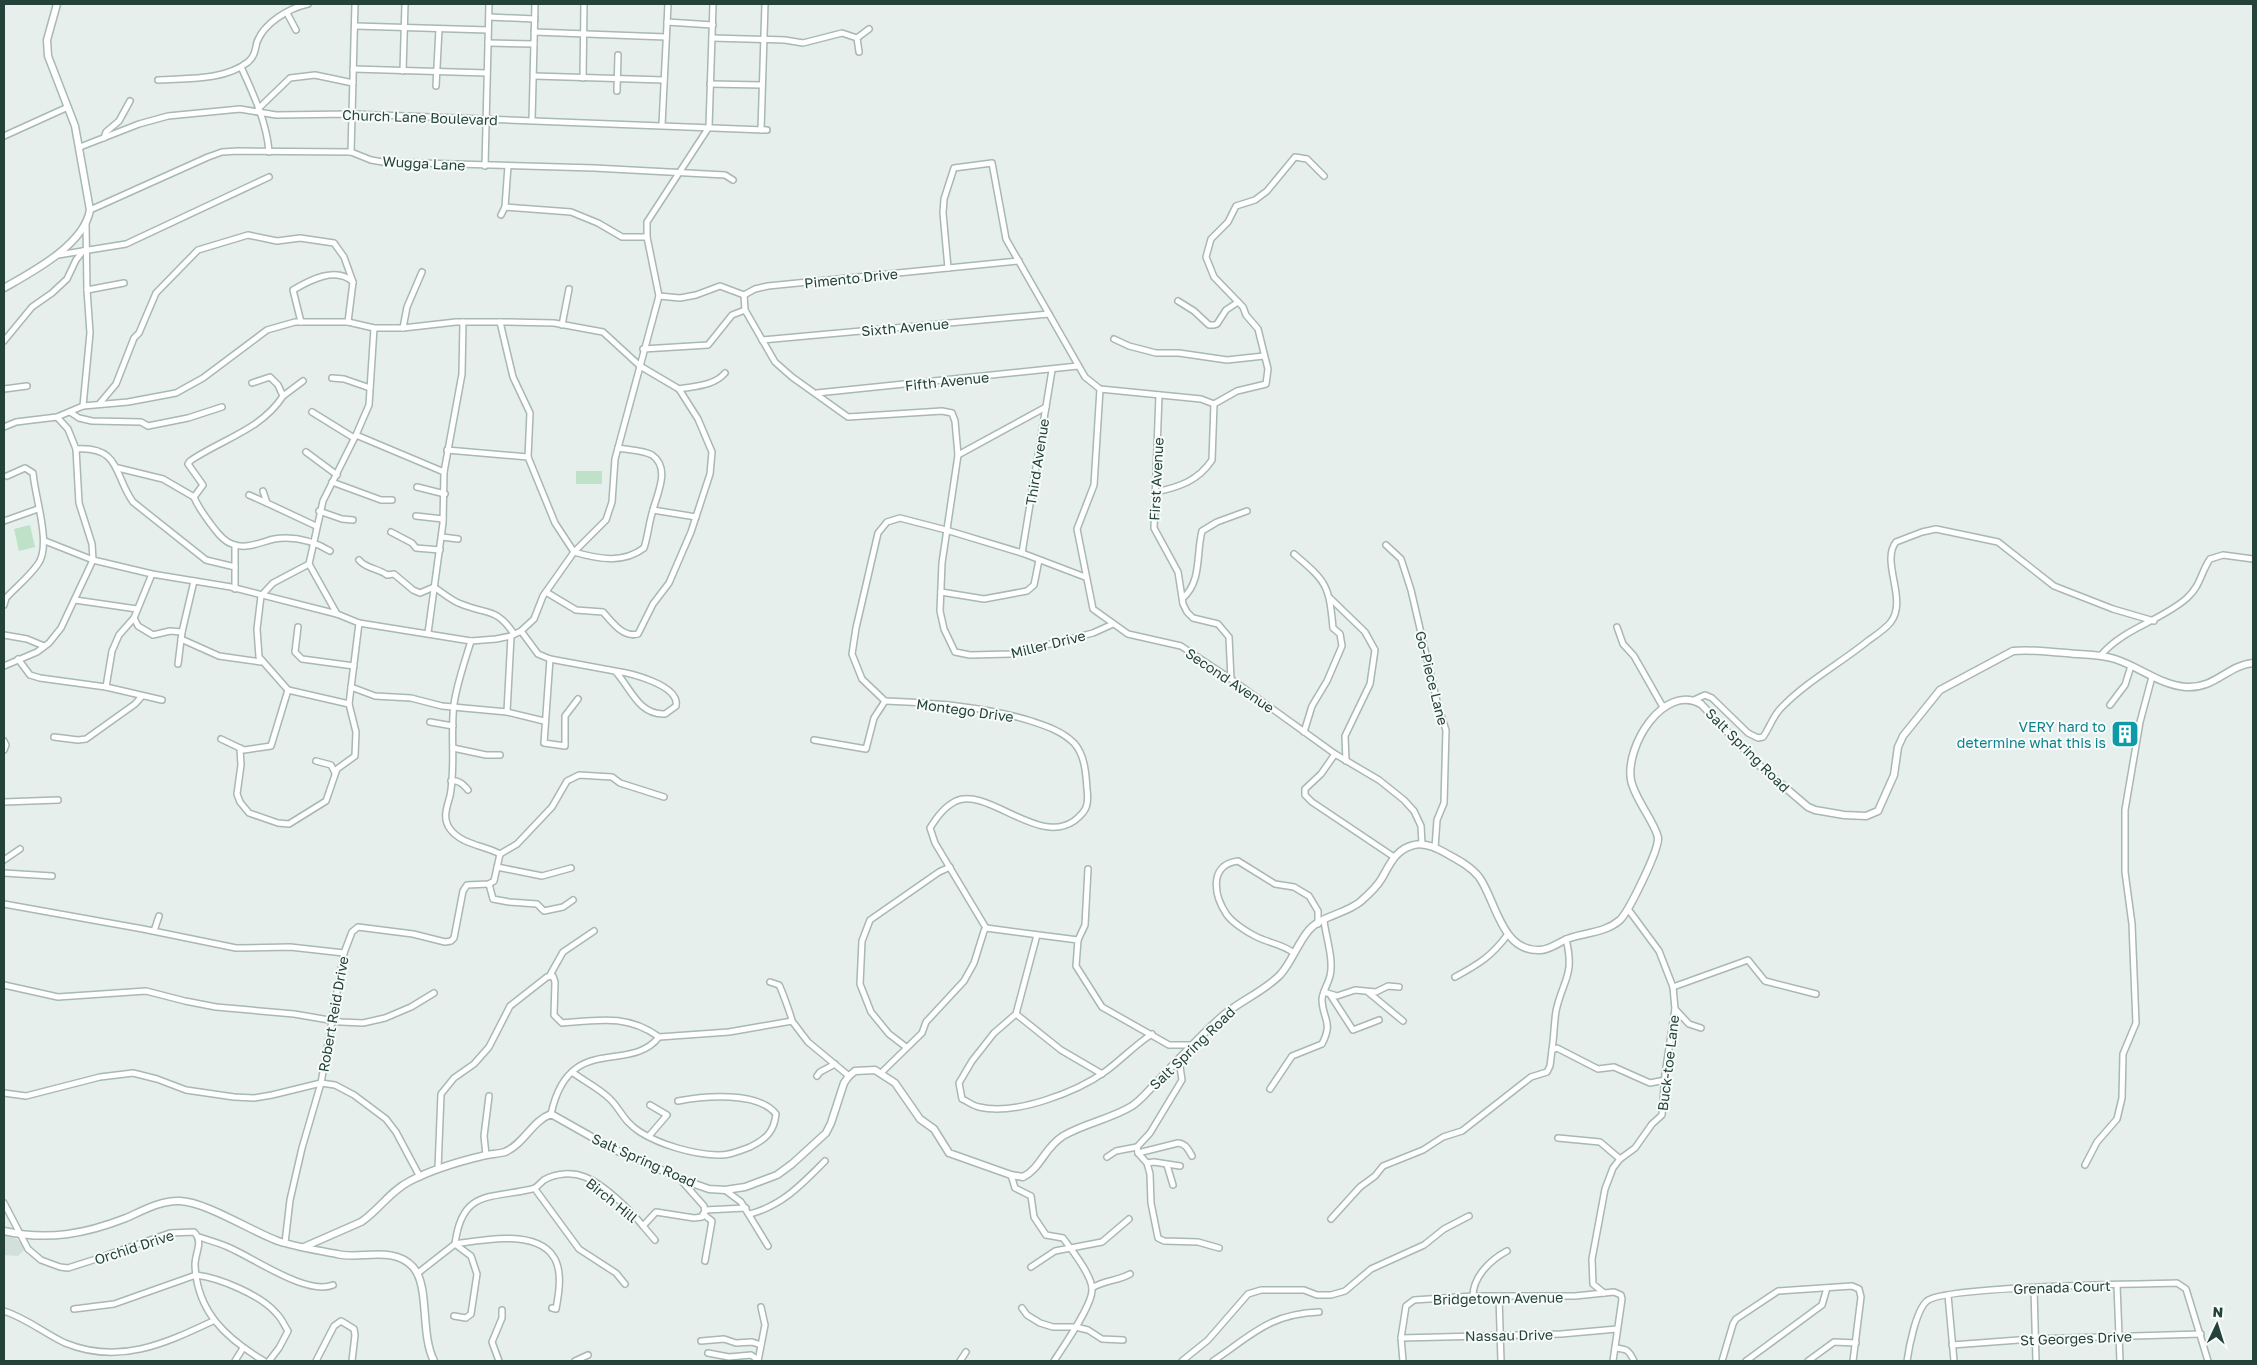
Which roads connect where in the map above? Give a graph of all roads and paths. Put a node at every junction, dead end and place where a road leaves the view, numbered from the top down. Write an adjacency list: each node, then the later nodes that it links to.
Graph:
1 (57, 4): 48 (street)
2 (308, 4): 11 (street)
3 (355, 4): 16 (street)
4 (405, 4): 17 (street)
5 (489, 4): 12 (street)
6 (535, 4): 13 (street)
7 (584, 4): 23 (street)
8 (668, 4): 14 (street)
9 (713, 4): 15 (street)
10 (766, 4): 27 (street)
11 (287, 13): 20 (street); 32 (street)
12 (489, 17): 13 (street); 21 (street)
13 (535, 19): 22 (street)
14 (667, 22): 15 (street); 24 (street)
15 (712, 25): 25 (street)
16 (355, 26): 17 (street); 33 (street)
17 (404, 28): 18 (street); 34 (street)
18 (439, 29): 21 (street); 35 (street)
19 (869, 29): 26 (street)
20 (296, 30)
21 (488, 30): 28 (street)
22 (534, 32): 23 (street); 29 (street)
23 (583, 34): 24 (street); 38 (street)
24 (666, 37): 41 (street)
25 (712, 38): 27 (street); 43 (street)
26 (857, 38): 27 (street); 30 (street)
27 (764, 40): 45 (street)
28 (488, 43): 29 (street); 36 (street)
29 (534, 44): 37 (street)
30 (859, 52)
31 (618, 54): 39 (street)
32 (240, 67): 40 (street); 49 (street)
33 (353, 69): 34 (street); 42 (street)
34 (403, 71): 35 (street)
35 (437, 72): 36 (street); 44 (street)
36 (487, 73): 51 (street)
37 (534, 76): 38 (street); 52 (street)
38 (582, 78): 39 (street)
39 (617, 78): 41 (street); 46 (street)
40 (158, 80)
41 (664, 80): 53 (street)
42 (353, 83): 49 (street); 50 (street)
43 (710, 84): 45 (street); 54 (street)
44 (436, 86)
45 (762, 86): 55 (street)
46 (617, 91)
47 (130, 101): 58 (street)
48 (68, 107): 57 (street); 59 (street)
49 (258, 111): 50 (street, Church Lane Boulevard); 58 (street, Church Lane Boulevard); 60 (street)
50 (352, 114): 51 (street, Church Lane Boulevard); 61 (street)
51 (485, 119): 52 (street, Church Lane Boulevard); 62 (street)
52 (532, 120): 53 (street, Church Lane Boulevard)
53 (662, 125): 54 (street, Church Lane Boulevard)
54 (709, 127): 55 (street, Church Lane Boulevard); 64 (street)
55 (760, 130): 56 (street, Church Lane Boulevard)
56 (767, 130)
57 (4, 136)
58 (104, 138): 59 (street, Church Lane Boulevard)
59 (80, 147): 69 (street)
60 (269, 152): 61 (street, Wugga Lane); 69 (street, Wugga Lane)
61 (351, 152): 62 (street, Wugga Lane)
62 (485, 166): 63 (street, Wugga Lane)
63 (508, 166): 64 (street, Wugga Lane); 68 (street)
64 (681, 172): 67 (street, Wugga Lane); 72 (street)
65 (1324, 176): 86 (street)
66 (269, 177): 73 (street)
67 (733, 180)
68 (505, 207): 70 (street); 72 (street)
69 (90, 210): 71 (street)
70 (501, 216)
71 (86, 224): 73 (street); 74 (street)
72 (647, 237): 84 (street)
73 (85, 251): 74 (street); 82 (street); 98 (street)
74 (55, 255): 80 (street)
75 (1019, 261): 76 (street, Pimento Drive); 76 (street); 88 (street)
76 (948, 268): 83 (street, Pimento Drive)
77 (422, 272): 95 (street)
78 (124, 282): 82 (street)
79 (353, 282): 89 (street); 90 (street); 116 (street)
80 (4, 288)
81 (569, 289): 93 (street)
82 (87, 290): 118 (street)
83 (744, 295): 84 (street); 87 (street)
84 (659, 296): 99 (street)
85 (1178, 301): 86 (street)
86 (1238, 302): 100 (street)
87 (745, 310): 97 (street); 99 (street)
88 (1049, 314): 97 (street, Sixth Avenue); 102 (street)
89 (301, 322): 90 (street); 116 (street)
90 (348, 322): 94 (street)
91 (463, 322): 92 (street); 95 (street); 128 (street)
92 (500, 322): 93 (street); 131 (street)
93 (562, 325): 101 (street)
94 (374, 328): 95 (street); 109 (street)
95 (403, 328)
96 (1114, 339): 100 (street)
97 (762, 340): 113 (street)
98 (4, 341)
99 (643, 349): 101 (street)
100 (1264, 356): 117 (street)
101 (640, 366): 111 (street); 126 (street)
102 (1078, 366): 103 (street, Fifth Avenue); 112 (street)
103 (1052, 370): 113 (street, Fifth Avenue); 120 (street, Third Avenue)
104 (725, 372): 111 (street)
105 (332, 378): 109 (street)
106 (303, 381): 115 (street)
107 (252, 383): 115 (street)
108 (27, 386): 110 (street)
109 (370, 388): 125 (street)
110 (4, 389)
111 (679, 389): 150 (street)
112 (1100, 389): 114 (street); 175 (street, Second Avenue)
113 (816, 393): 130 (street)
114 (1159, 394): 117 (street); 139 (street, First Avenue)
115 (283, 396): 142 (street)
116 (100, 403): 118 (street)
117 (1214, 404): 139 (street)
118 (83, 406): 121 (street)
119 (222, 407): 121 (street)
120 (1046, 407): 130 (street); 166 (street, Third Avenue)
121 (70, 412): 123 (street)
122 (312, 412): 125 (street)
123 (57, 418): 124 (street); 127 (street)
124 (4, 427)
125 (355, 437): 133 (street); 134 (street)
126 (618, 448): 146 (street); 165 (street)
127 (76, 450): 132 (street); 169 (street)
128 (448, 450): 131 (street); 133 (street)
129 (306, 452): 134 (street)
130 (958, 455): 155 (street)
131 (528, 457): 165 (street)
132 (118, 468): 142 (street); 173 (street)
133 (444, 472): 140 (street)
134 (336, 475): 136 (street)
135 (7, 476): 145 (street)
136 (332, 482): 143 (street); 147 (street)
137 (417, 487): 140 (street)
138 (263, 491): 144 (street)
139 (1156, 492): 182 (street, First Avenue)
140 (445, 494): 151 (street)
141 (249, 495): 144 (street)
142 (194, 497): 162 (street)
143 (392, 500)
144 (266, 502): 154 (street)
145 (38, 509): 153 (street); 159 (street)
146 (653, 510): 150 (street); 165 (street)
147 (319, 511): 152 (street); 154 (street)
148 (1248, 511): 182 (street)
149 (416, 516): 151 (street)
150 (696, 518): 179 (street)
151 (443, 519): 157 (street)
152 (353, 520)
153 (4, 521)
154 (316, 526): 160 (street)
155 (946, 530): 166 (street); 180 (street); 221 (street)
156 (391, 532): 163 (street)
157 (442, 537): 158 (street); 163 (street)
158 (458, 539)
159 (45, 541): 169 (street); 185 (street)
160 (314, 542): 162 (street); 164 (street); 172 (street)
161 (1386, 544): 249 (street, Go-Piece Lane)
162 (235, 546): 173 (street)
163 (440, 550): 177 (street)
164 (330, 551)
165 (574, 552): 179 (street)
166 (1022, 553): 171 (street)
167 (1294, 554): 183 (street)
168 (2253, 559): 189 (street)
169 (94, 560): 174 (street); 184 (street)
170 (359, 560): 177 (street)
171 (1039, 560): 175 (street); 180 (street)
172 (309, 564): 181 (street); 187 (street)
173 (235, 567): 178 (street)
174 (152, 574): 176 (street); 186 (street)
175 (1085, 577): 191 (street, Second Avenue)
176 (194, 581): 178 (street); 195 (street)
177 (434, 587): 196 (street); 198 (street)
178 (235, 588): 181 (street)
179 (546, 592): 194 (street)
180 (941, 592): 191 (street, Miller Drive)
181 (260, 596): 187 (street); 205 (street)
182 (1183, 598): 213 (street, First Avenue)
183 (1330, 598): 230 (street); 241 (street)
184 (75, 600): 186 (street); 201 (street)
185 (4, 605)
186 (137, 609): 188 (street)
187 (337, 614): 190 (street)
188 (134, 618): 195 (street); 214 (street)
189 (2154, 621): 202 (street); 220 (street)
190 (359, 623): 196 (street); 209 (street)
191 (1113, 624): 213 (street, Second Avenue)
192 (298, 627): 209 (street)
193 (1617, 628): 225 (street)
194 (521, 631): 198 (street); 204 (street)
195 (182, 632): 199 (street)
196 (428, 634): 200 (street)
197 (4, 635): 201 (street)
198 (513, 635): 200 (street); 226 (street)
199 (181, 639): 205 (street); 207 (street)
200 (471, 641): 224 (street)
201 (44, 646): 203 (street)
202 (2101, 655): 210 (street, Salt Spring Road); 220 (street, Salt Spring Road)
203 (18, 659): 208 (street); 214 (street)
204 (550, 659): 211 (street); 228 (street)
205 (261, 662): 216 (street)
206 (2253, 663): 212 (street, Salt Spring Road)
207 (178, 664)
208 (4, 666)
209 (354, 666): 215 (street)
210 (2131, 666): 212 (street, Salt Spring Road); 223 (street)
211 (615, 672): 211 (street)
212 (2152, 677): 324 (street)
213 (1231, 679): 230 (street, Second Avenue)
214 (106, 687): 217 (street)
215 (351, 687): 222 (street); 224 (street)
216 (288, 690): 222 (street); 235 (street)
217 (142, 696): 219 (street); 231 (street)
218 (578, 699): 228 (street)
219 (162, 700)
220 (1694, 700): 225 (street, Salt Spring Road)
221 (885, 701): 233 (street); 255 (street, Montego Drive)
222 (349, 704): 242 (street)
223 (2110, 705)
224 (454, 707): 226 (street); 229 (street)
225 (1663, 707): 263 (street)
226 (507, 712): 228 (street)
227 (430, 722): 229 (street)
228 (544, 722)
229 (453, 726): 236 (street)
230 (1304, 732): 238 (street, Second Avenue)
231 (54, 737)
232 (221, 739): 235 (street)
233 (814, 740)
234 (4, 741): 237 (street)
235 (240, 748): 242 (street)
236 (453, 748): 239 (street); 243 (street)
237 (4, 750)
238 (1336, 754): 241 (street, Second Avenue); 252 (street)
239 (500, 755)
240 (316, 761): 242 (street)
241 (1346, 761): 248 (street, Second Avenue)
242 (335, 773)
243 (451, 781): 244 (street); 251 (street)
244 (468, 790)
245 (664, 797): 251 (street)
246 (58, 800): 247 (street)
247 (4, 802)
248 (1422, 844): 249 (street); 252 (street, Salt Spring Road)
249 (1435, 848): 269 (street)
250 (20, 849): 253 (street)
251 (500, 854): 254 (street)
252 (1394, 857): 265 (street, Salt Spring Road)
253 (4, 860)
254 (497, 867): 256 (street); 260 (street)
255 (950, 867): 266 (street); 296 (street)
256 (570, 868)
257 (1088, 869): 272 (street)
258 (4, 873): 259 (street)
259 (52, 876)
260 (489, 884): 261 (street); 273 (street, Robert Reid Drive)
261 (573, 900)
262 (4, 904): 267 (street)
263 (1628, 909): 271 (street); 280 (street, Buck-toe Lane)
264 (159, 916): 267 (street)
265 (1321, 922): 274 (street, Salt Spring Road); 274 (street); 281 (street)
266 (986, 928): 270 (street); 296 (street)
267 (154, 931): 273 (street)
268 (594, 931): 275 (street)
269 (1508, 934): 271 (street); 276 (street)
270 (1037, 935): 272 (street); 287 (street)
271 (1566, 939): 297 (street)
272 (1078, 940): 293 (street)
273 (344, 953): 288 (street, Robert Reid Drive)
274 (1294, 953): 295 (street, Salt Spring Road)
275 (550, 976): 294 (street); 326 (street)
276 (1455, 977)
277 (770, 982): 291 (street)
278 (4, 985): 288 (street)
279 (1399, 987): 282 (street)
280 (1673, 987): 284 (street); 286 (street, Buck-toe Lane)
281 (1324, 992): 285 (street); 307 (street)
282 (1367, 992): 285 (street); 290 (street)
283 (434, 993): 288 (street)
284 (1816, 994)
285 (1331, 996): 289 (street)
286 (1675, 1009): 292 (street); 305 (street, Buck-toe Lane)
287 (1016, 1014): 302 (street); 302 (street)
288 (332, 1020): 306 (street, Robert Reid Drive)
289 (1379, 1020)
290 (1403, 1020)
291 (792, 1021): 294 (street); 299 (street)
292 (1700, 1028)
293 (1152, 1034): 295 (street); 302 (street)
294 (659, 1037): 300 (street)
295 (1192, 1045): 298 (street, Salt Spring Road)
296 (906, 1047): 301 (street)
297 (1552, 1050): 305 (street); 339 (street)
298 (1179, 1060): 315 (street); 327 (street, Salt Spring Road)
299 (835, 1064): 303 (street); 304 (street)
300 (572, 1072): 312 (street); 313 (street)
301 (881, 1073): 304 (street); 327 (street)
302 (1102, 1074)
303 (817, 1076)
304 (849, 1076): 332 (street, Salt Spring Road)
305 (1665, 1080): 320 (street, Buck-toe Lane)
306 (321, 1083): 308 (street); 328 (street); 345 (street, Robert Reid Drive)
307 (1270, 1088)
308 (4, 1093)
309 (489, 1096): 317 (street)
310 (678, 1101): 313 (street)
311 (650, 1105): 313 (street)
312 (551, 1114): 317 (street); 329 (street, Salt Spring Road)
313 (649, 1136)
314 (1558, 1138): 320 (street)
315 (1137, 1147): 316 (street); 319 (street)
316 (1138, 1153): 318 (street); 322 (street)
317 (486, 1155): 326 (street)
318 (1192, 1156)
319 (1107, 1157)
320 (1620, 1159): 363 (street, Buck-toe Lane)
321 (825, 1161): 336 (street)
322 (1147, 1163): 323 (street); 350 (street)
323 (1168, 1165): 325 (street); 330 (street)
324 (2086, 1165)
325 (1180, 1166)
326 (438, 1169): 328 (street)
327 (1011, 1175): 349 (street)
328 (420, 1176): 348 (street)
329 (678, 1177): 332 (street, Salt Spring Road); 335 (street)
330 (1173, 1186)
331 (534, 1189): 340 (street, Birch Hill); 346 (street, Birch Hill); 357 (street)
332 (725, 1190): 334 (street)
333 (4, 1202): 342 (street, Orchid Drive)
334 (746, 1208): 335 (street); 336 (street)
335 (704, 1212): 340 (street, Birch Hill); 352 (street)
336 (750, 1214): 347 (street)
337 (1469, 1216): 404 (street)
338 (1129, 1219): 349 (street)
339 (1331, 1219)
340 (643, 1226): 344 (street)
341 (4, 1231): 342 (street)
342 (21, 1235): 343 (street, Orchid Drive); 345 (street)
343 (199, 1237): 356 (street); 358 (street, Orchid Drive)
344 (655, 1240)
345 (285, 1243): 348 (street)
346 (455, 1244): 354 (street); 368 (street); 374 (street)
347 (768, 1246)
348 (304, 1247): 354 (street)
349 (1070, 1248): 353 (street); 360 (street)
350 (1219, 1248)
351 (1507, 1251): 365 (street)
352 (705, 1261)
353 (1031, 1267)
354 (418, 1274): 399 (street)
355 (1130, 1274): 360 (street)
356 (196, 1275): 370 (street); 375 (street); 396 (street)
357 (625, 1284)
358 (333, 1285)
359 (2117, 1285): 362 (street, Grenada Court); 379 (street, Grenada Court); 380 (street)
360 (1092, 1288): 376 (street)
361 (1827, 1288): 385 (street); 410 (street); 411 (street)
362 (2034, 1289): 364 (street, Grenada Court); 382 (street)
363 (1604, 1293): 366 (street, Bridgetown Avenue); 377 (street, Bridgetown Avenue)
364 (1948, 1295): 387 (street); 414 (street, Grenada Court)
365 (1473, 1296): 366 (street, Bridgetown Avenue); 381 (street, Bridgetown Avenue)
366 (1499, 1296): 378 (street)
367 (761, 1307): 386 (street)
368 (552, 1308)
369 (1022, 1308): 376 (street)
370 (74, 1309)
371 (502, 1310): 400 (street)
372 (4, 1311): 375 (street)
373 (1319, 1312): 405 (street)
374 (454, 1316)
375 (213, 1321): 388 (street)
376 (1076, 1327): 383 (street); 403 (street)
377 (1617, 1329): 378 (street, Nassau Drive); 389 (street)
378 (1500, 1334): 381 (street, Nassau Drive); 407 (street)
379 (2201, 1334): 380 (street, St Georges Drive); 418 (street, Grenada Court)
380 (2119, 1336): 382 (street, St Georges Drive); 417 (street)
381 (1401, 1338): 406 (street, Bridgetown Avenue)
382 (2036, 1339): 387 (street, St Georges Drive); 416 (street)
383 (1123, 1340)
384 (702, 1341): 386 (street)
385 (1856, 1343): 412 (street); 413 (street)
386 (761, 1344): 393 (street)
387 (1952, 1345): 415 (street)
388 (243, 1348): 394 (street); 395 (street)
389 (1615, 1348): 408 (street); 409 (street)
390 (966, 1352): 402 (street)
391 (708, 1353): 393 (street)
392 (588, 1355): 401 (street)
393 (758, 1360)
394 (235, 1361)
395 (264, 1361)
396 (269, 1361)
397 (316, 1361): 398 (street)
398 (352, 1361)
399 (434, 1361)
400 (499, 1361)
401 (575, 1361)
402 (960, 1361)
403 (1054, 1361)
404 (1182, 1361)
405 (1213, 1361)
406 (1403, 1361)
407 (1501, 1361)
408 (1613, 1361)
409 (1634, 1361)
410 (1723, 1361)
411 (1746, 1361)
412 (1808, 1361)
413 (1854, 1361)
414 (1907, 1361)
415 (1954, 1361)
416 (2036, 1361)
417 (2120, 1361)
418 (2208, 1361)

